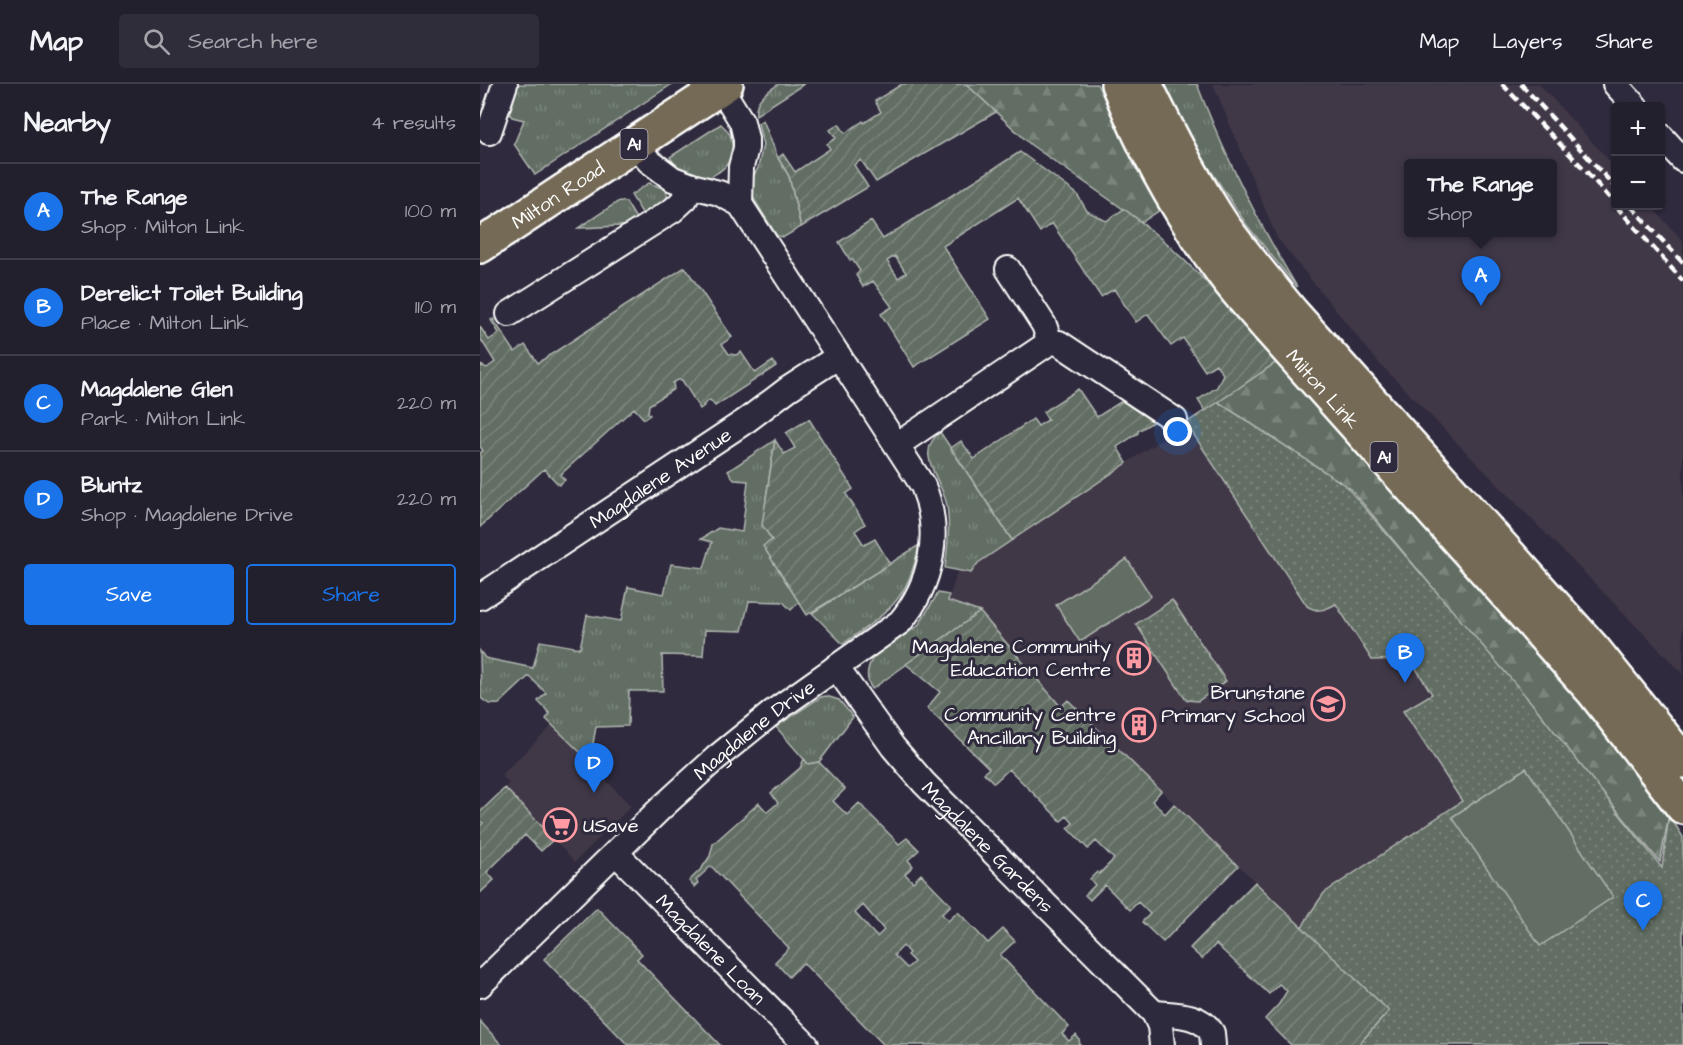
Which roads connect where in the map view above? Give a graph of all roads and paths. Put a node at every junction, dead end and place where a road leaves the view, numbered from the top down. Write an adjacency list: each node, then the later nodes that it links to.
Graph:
1 (505, 84): 7 (street)
2 (1118, 84): 24 (main road, Milton Link / A1)
3 (1145, 84): 23 (main road, Milton Link / A1)
4 (1615, 84): 6 (street)
5 (723, 86): 9 (main road, Milton Road / A1); 11 (street)
6 (1631, 102)
7 (491, 132)
8 (1665, 140): 10 (street)
9 (634, 144): 12 (street); 14 (main road, Milton Road / A1)
10 (1683, 160)
11 (741, 167): 12 (street); 13 (street)
12 (700, 188): 13 (street); 16 (street)
13 (740, 204): 18 (street, Magdalene Drive)
14 (480, 246)
15 (1008, 269): 17 (street)
16 (509, 314)
17 (1050, 342): 19 (street); 20 (street)
18 (838, 356): 20 (street, Magdalene Drive); 21 (street, Magdalene Avenue)
19 (1175, 420)
20 (897, 445): 22 (street, Magdalene Drive)
21 (480, 597)
22 (836, 667): 25 (street, Magdalene Drive); 27 (street, Magdalene Gardens)
23 (1683, 761)
24 (1683, 807)
25 (616, 853): 26 (street, Magdalene Drive); 28 (street, Magdalene Loan)
26 (480, 985)
27 (1154, 1013): 29 (street); 30 (street)
28 (806, 1045)
29 (1162, 1045)
30 (1213, 1045)

